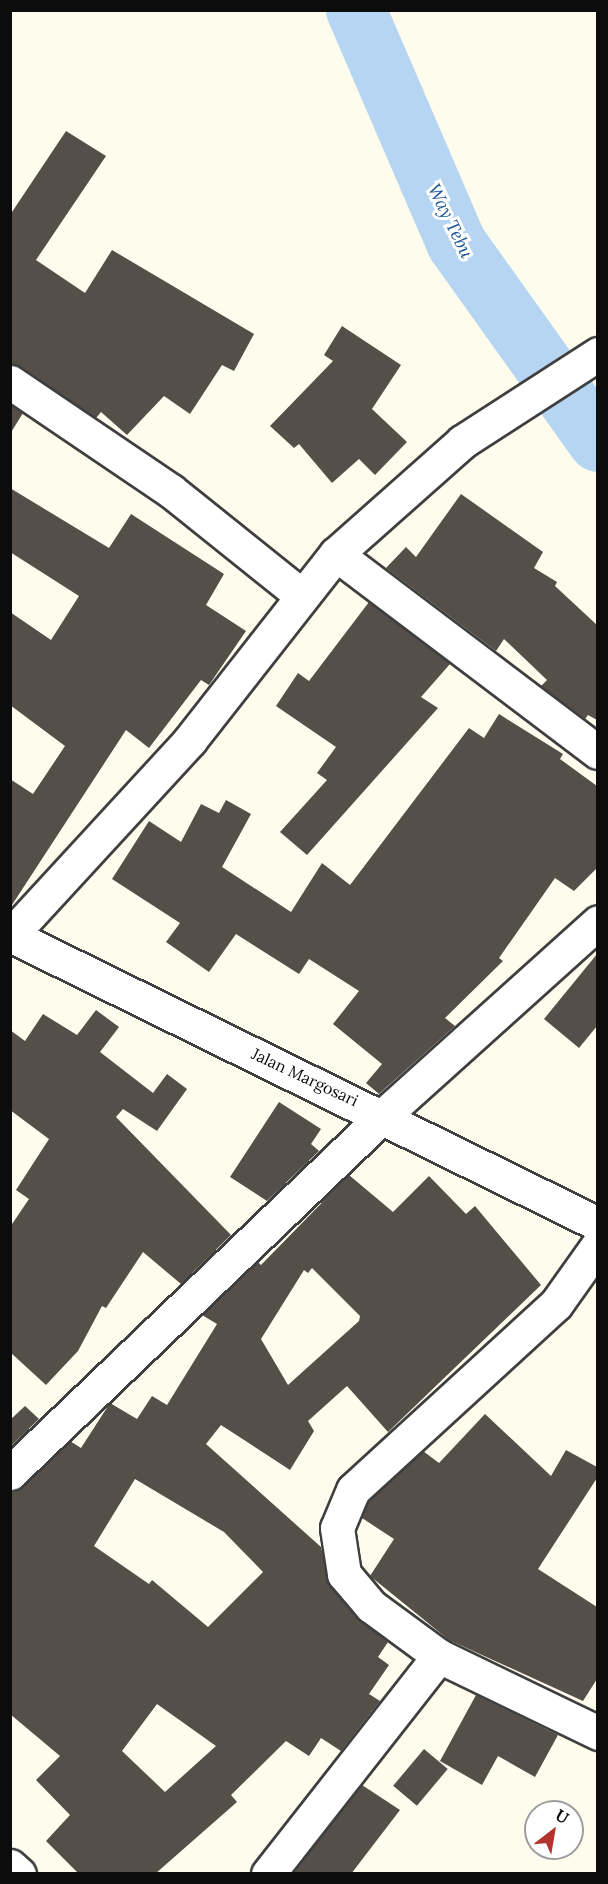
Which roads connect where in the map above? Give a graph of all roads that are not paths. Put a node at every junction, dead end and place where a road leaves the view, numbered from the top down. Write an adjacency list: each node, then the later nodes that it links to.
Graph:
1 (597, 354): 3 (street)
2 (10, 382): 4 (street)
3 (336, 554): 4 (street); 5 (street)
4 (301, 595): 7 (street)
5 (597, 752)
6 (597, 922): 8 (street)
7 (11, 935): 8 (street, Jalan Margosari)
8 (384, 1115): 9 (street, Jalan Margosari); 11 (street)
9 (597, 1224)
10 (597, 1245): 12 (street)
11 (10, 1473)
12 (439, 1656): 13 (street); 16 (street)
13 (597, 1732)
14 (10, 1866): 15 (street)
15 (19, 1874)
16 (268, 1874)

